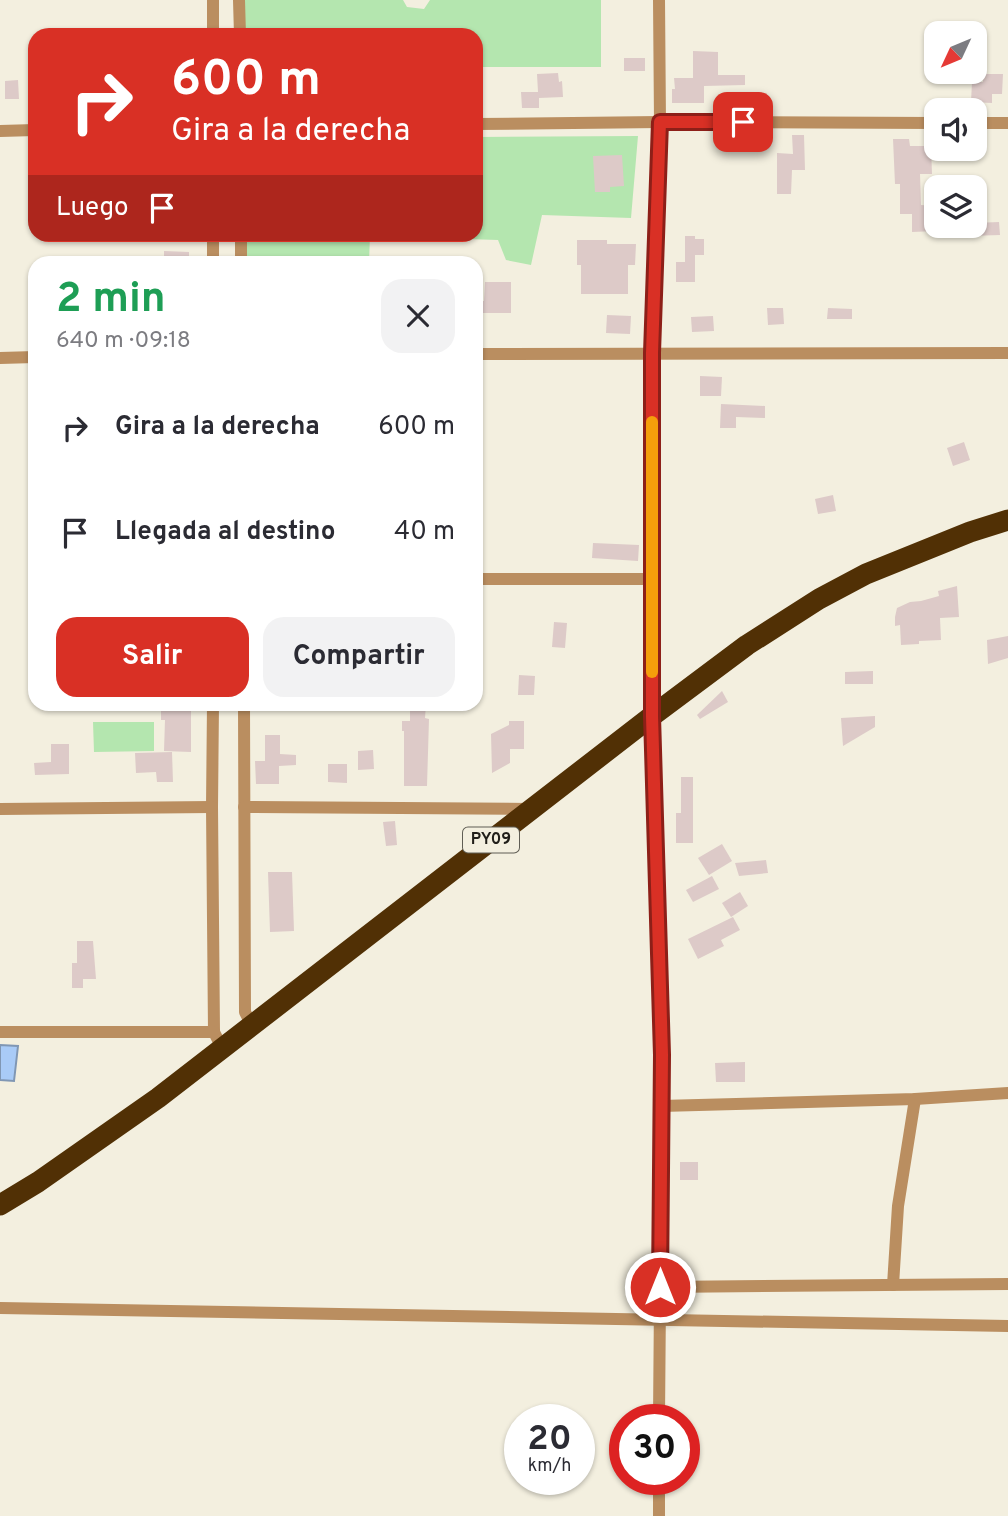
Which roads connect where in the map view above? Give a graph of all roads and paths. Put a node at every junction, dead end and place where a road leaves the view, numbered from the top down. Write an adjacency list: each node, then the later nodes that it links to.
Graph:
1 (213, 0): 4 (street)
2 (239, 0): 5 (street)
3 (659, 0): 6 (street)
4 (213, 28)
5 (240, 28)
6 (660, 122): 7 (street); 10 (street); 13 (street)
7 (924, 123)
8 (987, 123): 9 (street)
9 (1008, 123)
10 (483, 124)
11 (28, 130): 12 (street)
12 (0, 131)
13 (652, 353): 14 (street); 15 (street); 20 (street)
14 (1008, 353)
15 (483, 354)
16 (28, 357): 17 (street)
17 (0, 358)
18 (1008, 520): 23 (highway, PY09)
19 (483, 579): 20 (street)
20 (652, 579): 23 (street)
21 (213, 711): 24 (street)
22 (244, 711): 25 (street)
23 (652, 716): 27 (highway, PY09); 33 (street)
24 (212, 807): 26 (street); 30 (street)
25 (244, 807): 27 (street); 28 (street)
26 (0, 809)
27 (532, 809): 28 (highway, PY09)
28 (251, 1026): 30 (highway, PY09)
29 (0, 1032): 30 (street)
30 (218, 1040): 34 (highway, PY09)
31 (1008, 1093): 32 (street)
32 (915, 1099): 33 (street); 36 (street)
33 (661, 1106): 37 (street)
34 (0, 1205)
35 (1008, 1284): 36 (street)
36 (893, 1285): 37 (street)
37 (660, 1287): 39 (street)
38 (0, 1308): 39 (street)
39 (660, 1319): 40 (street); 41 (street)
40 (1008, 1326)
41 (659, 1404)
42 (659, 1495): 43 (street)
43 (659, 1516)

